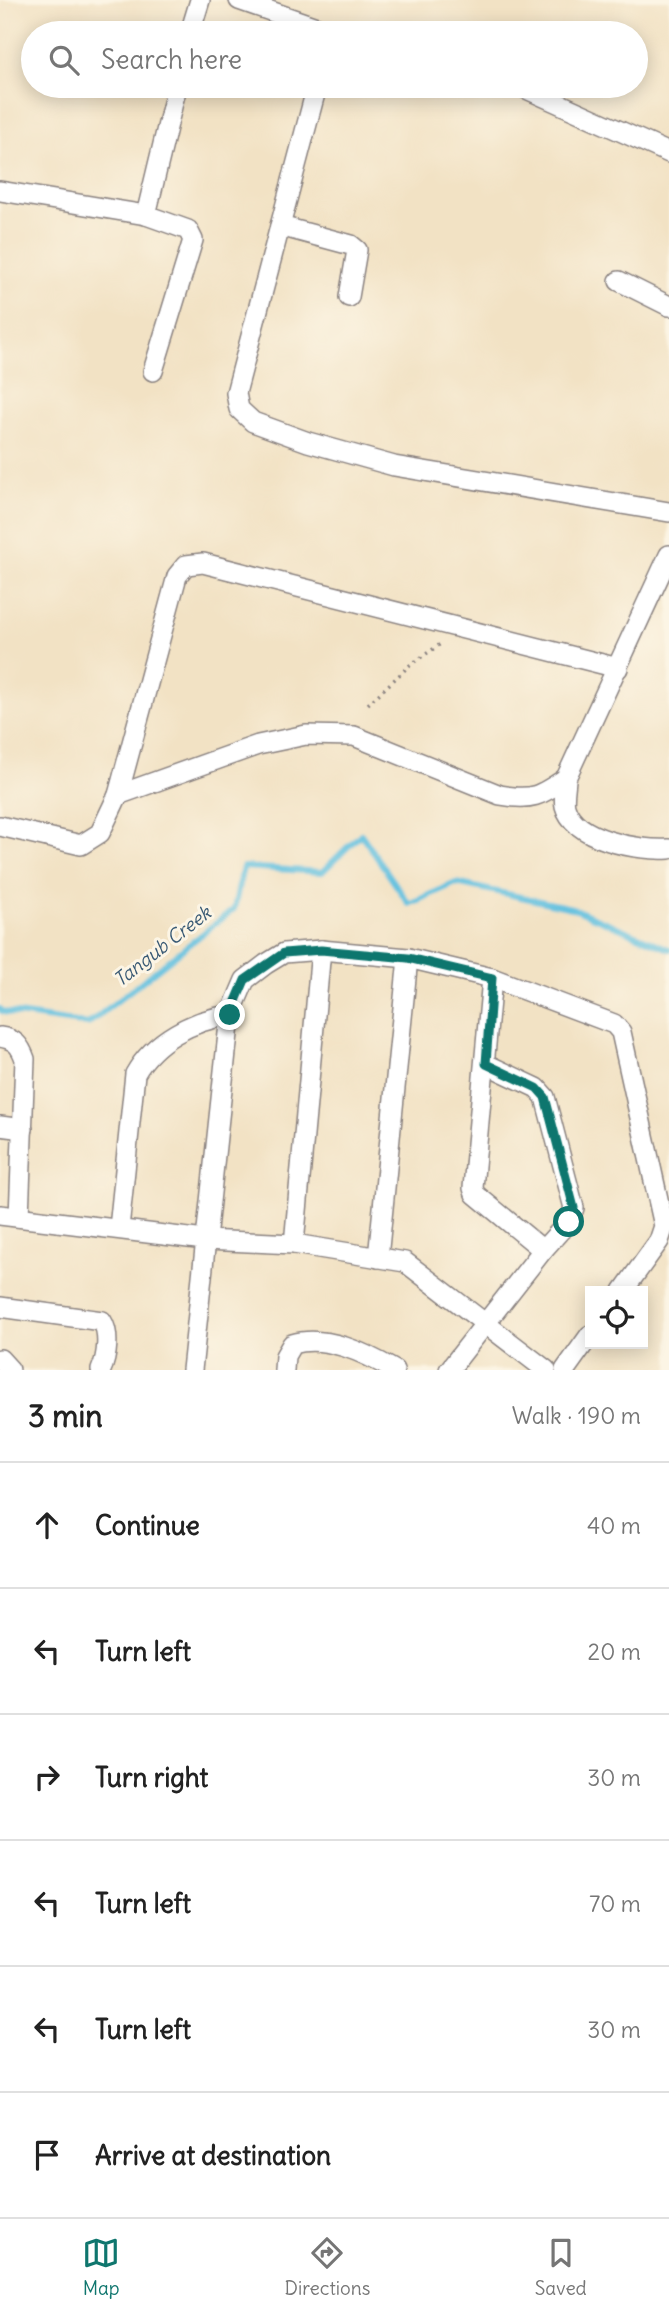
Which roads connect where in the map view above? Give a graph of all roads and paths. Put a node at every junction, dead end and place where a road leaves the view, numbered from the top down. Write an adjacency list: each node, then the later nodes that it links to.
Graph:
1 (200, 0): 3 (street)
2 (239, 0): 4 (street)
3 (194, 21)
4 (299, 21)
5 (174, 98): 10 (street)
6 (314, 98): 11 (street)
7 (547, 98): 8 (street)
8 (669, 153)
9 (0, 191): 10 (street)
10 (146, 215): 15 (street)
11 (280, 226): 13 (street); 16 (street)
12 (619, 281): 14 (street)
13 (349, 297)
14 (669, 306)
15 (153, 371)
16 (669, 512)
17 (669, 555): 19 (street)
18 (465, 627): 19 (street); 20 (path); 22 (street)
19 (618, 668): 21 (street)
20 (368, 704)
21 (566, 778): 22 (street); 24 (street)
22 (118, 795): 23 (street)
23 (0, 826)
24 (669, 849)
25 (321, 950): 26 (street); 28 (street); 36 (street)
26 (408, 958): 27 (street); 38 (street)
27 (492, 978): 30 (street); 39 (street)
28 (230, 1015): 34 (street); 35 (street)
29 (0, 1037): 32 (street)
30 (486, 1064): 37 (street); 37 (street)
31 (0, 1126): 32 (street)
32 (23, 1129): 33 (street)
33 (10, 1216): 34 (street)
34 (119, 1227): 35 (street)
35 (205, 1240): 36 (street); 46 (street)
36 (294, 1244): 38 (street)
37 (543, 1251): 41 (street)
38 (378, 1258): 41 (street)
39 (626, 1286)
40 (0, 1307): 45 (street)
41 (487, 1325): 49 (street); 50 (street)
42 (585, 1342): 51 (street)
43 (0, 1359): 44 (street)
44 (10, 1370)
45 (101, 1370)
46 (192, 1370)
47 (284, 1370): 48 (street)
48 (394, 1370)
49 (449, 1370)
50 (546, 1370)
51 (565, 1370)

